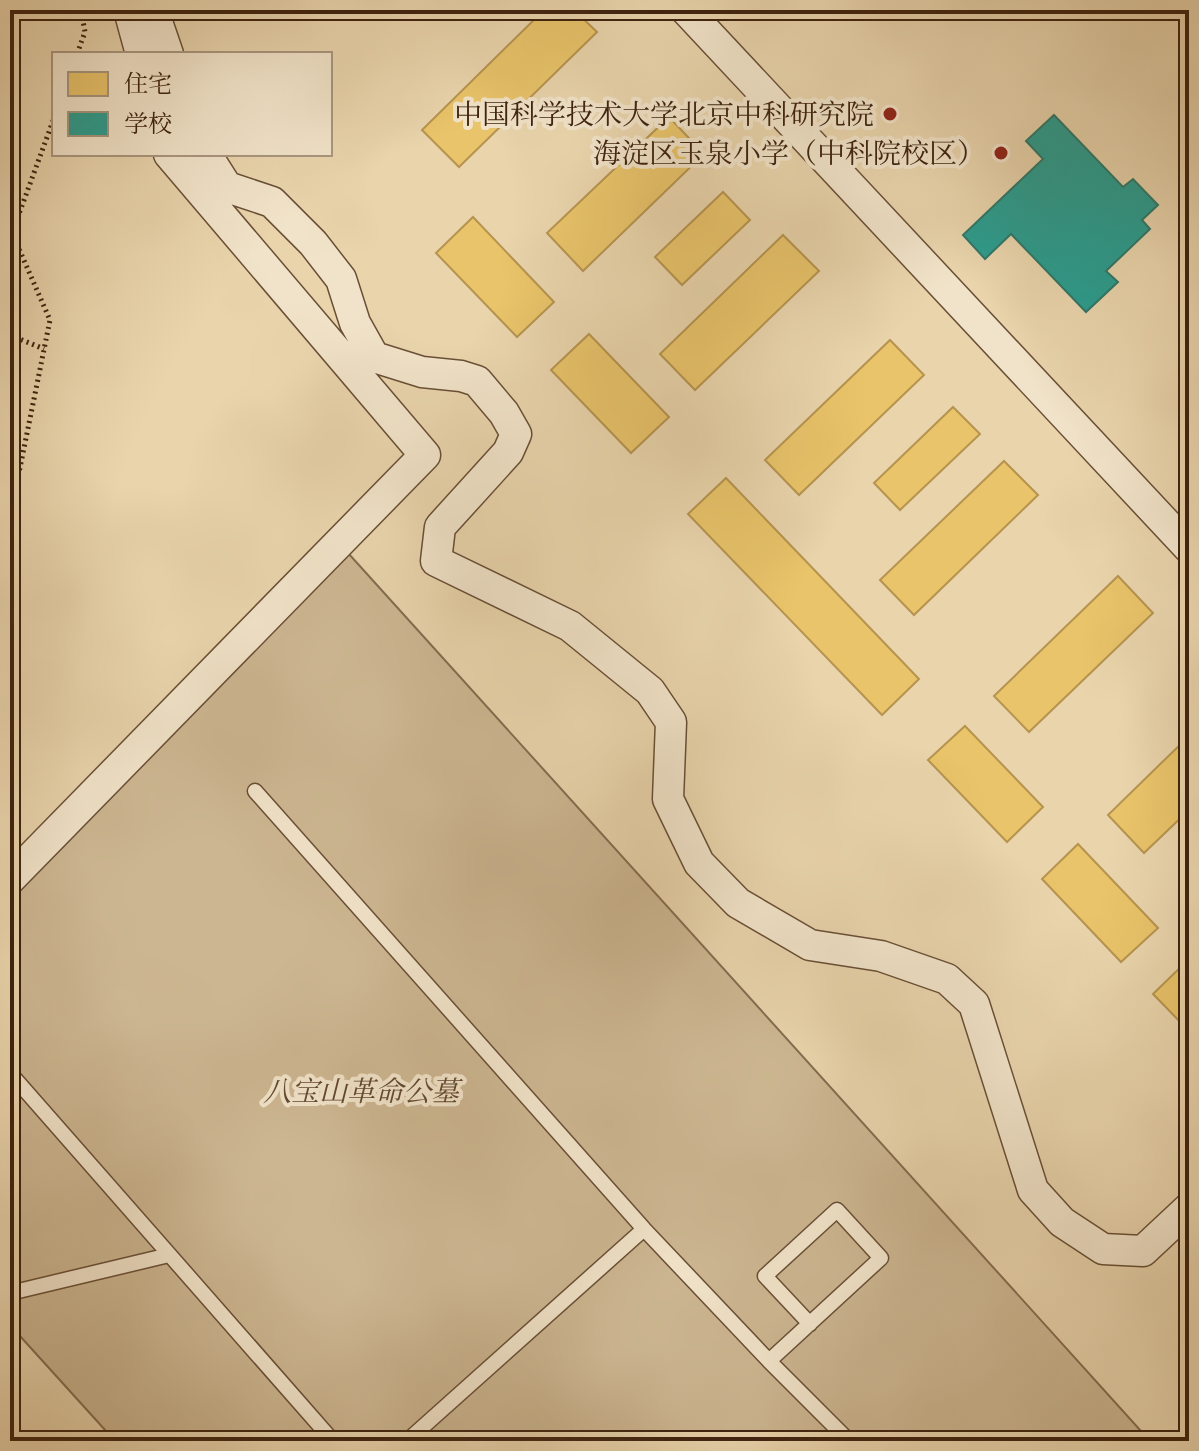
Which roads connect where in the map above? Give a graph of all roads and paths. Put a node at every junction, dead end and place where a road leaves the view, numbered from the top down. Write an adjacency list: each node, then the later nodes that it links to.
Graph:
1 (81, 10): 5 (path)
2 (129, 10): 6 (street)
3 (153, 10): 7 (street)
4 (686, 10): 15 (street)
5 (78, 52)
6 (140, 52)
7 (167, 52)
8 (52, 123): 11 (path)
9 (171, 156): 17 (street)
10 (207, 156): 19 (street)
11 (11, 233): 13 (path)
12 (10, 335): 13 (path)
13 (44, 349): 14 (path)
14 (10, 517)
15 (1189, 548)
16 (255, 791): 20 (lane)
17 (10, 879)
18 (10, 1073): 21 (lane)
19 (1189, 1208)
20 (644, 1229): 24 (lane); 26 (lane)
21 (169, 1255): 22 (lane); 25 (lane)
22 (10, 1293)
23 (810, 1324): 23 (lane); 24 (lane)
24 (769, 1361): 27 (lane)
25 (333, 1441)
26 (407, 1441)
27 (849, 1441)

